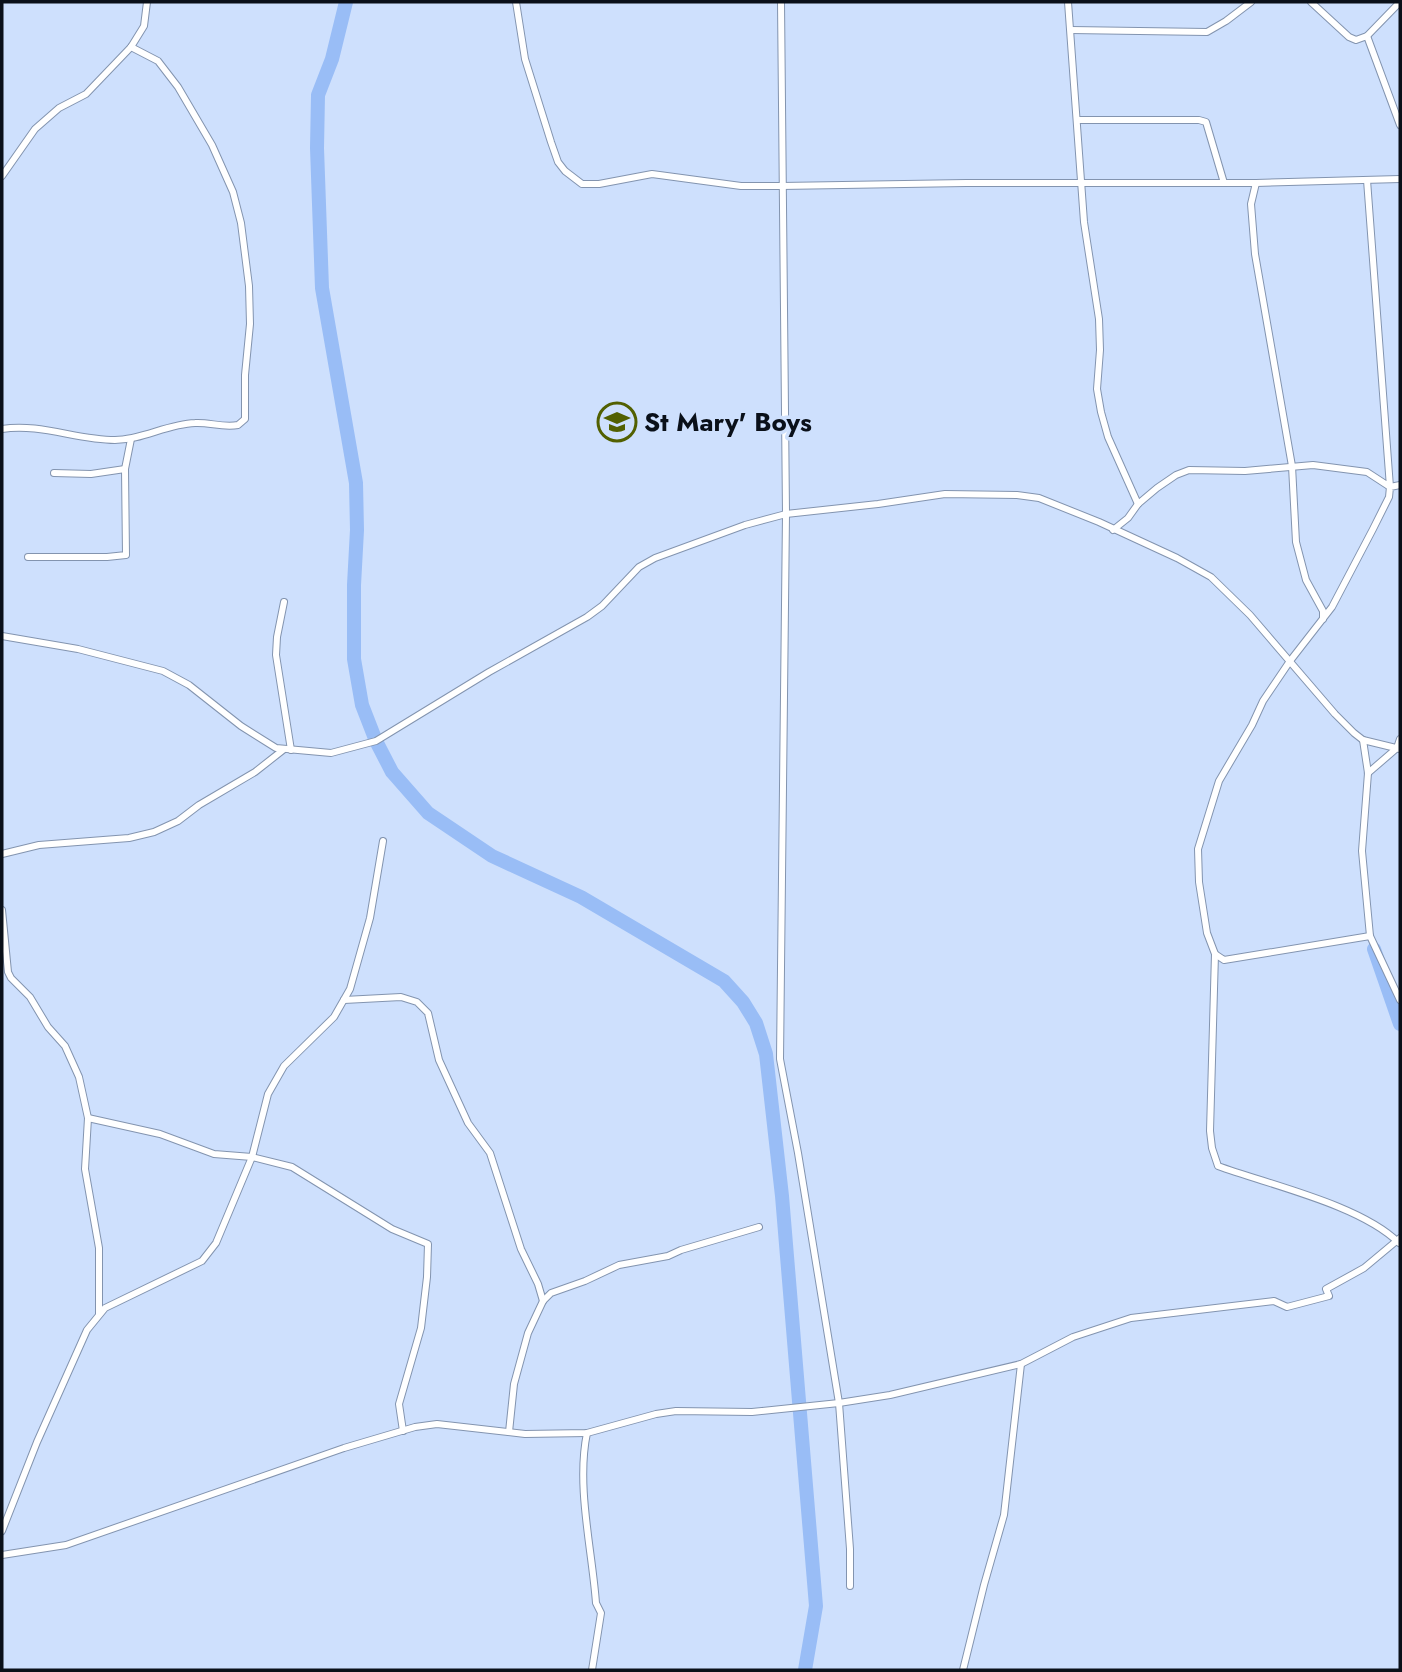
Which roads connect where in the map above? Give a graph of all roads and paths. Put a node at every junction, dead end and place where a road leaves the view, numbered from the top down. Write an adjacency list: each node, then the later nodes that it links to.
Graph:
1 (146, 2): 10 (street)
2 (516, 2): 19 (street)
3 (780, 2): 19 (street)
4 (1068, 2): 8 (street)
5 (1251, 2): 8 (street)
6 (1311, 2): 9 (street)
7 (1400, 2): 9 (street)
8 (1071, 30): 11 (street)
9 (1367, 36): 12 (street)
10 (131, 47): 13 (street); 21 (street)
11 (1077, 120): 16 (street); 17 (street)
12 (1400, 125)
13 (2, 176)
14 (1400, 179): 15 (street)
15 (1367, 180): 18 (street); 26 (street)
16 (1080, 183): 17 (street); 19 (street); 27 (street)
17 (1224, 183): 18 (street)
18 (1256, 183): 22 (street)
19 (781, 187): 28 (street)
20 (2, 429): 21 (street)
21 (131, 439): 23 (street)
22 (1292, 466): 26 (street); 27 (street); 32 (street)
23 (125, 469): 24 (street); 30 (street)
24 (54, 473)
25 (1400, 485): 26 (street)
26 (1390, 487): 32 (street)
27 (1138, 504): 29 (street)
28 (786, 514): 29 (street); 39 (street); 55 (street)
29 (1113, 530): 34 (street)
30 (28, 557)
31 (284, 602): 39 (street)
32 (1324, 619): 34 (street)
33 (2, 636): 38 (street)
34 (1290, 661): 36 (street); 45 (street)
35 (1400, 739): 37 (street)
36 (1363, 740): 37 (street); 40 (street)
37 (1399, 748): 40 (street)
38 (283, 750): 39 (street); 42 (street)
39 (291, 750)
40 (1368, 773): 44 (street)
41 (383, 841): 46 (street)
42 (2, 854)
43 (2, 909): 48 (street)
44 (1370, 936): 45 (street); 47 (street)
45 (1215, 954): 51 (street)
46 (344, 1000): 49 (street); 52 (street)
47 (1400, 1000)
48 (88, 1118): 49 (street); 53 (street)
49 (252, 1157): 53 (street); 56 (street)
50 (759, 1227): 52 (street)
51 (1399, 1241): 54 (street)
52 (543, 1301): 57 (street)
53 (99, 1314): 59 (street)
54 (1021, 1364): 55 (street); 63 (street)
55 (839, 1403): 58 (street); 61 (street)
56 (403, 1430): 57 (street); 60 (street)
57 (509, 1432): 58 (street)
58 (587, 1433): 62 (street)
59 (2, 1531)
60 (2, 1555)
61 (850, 1586)
62 (592, 1670)
63 (963, 1670)

